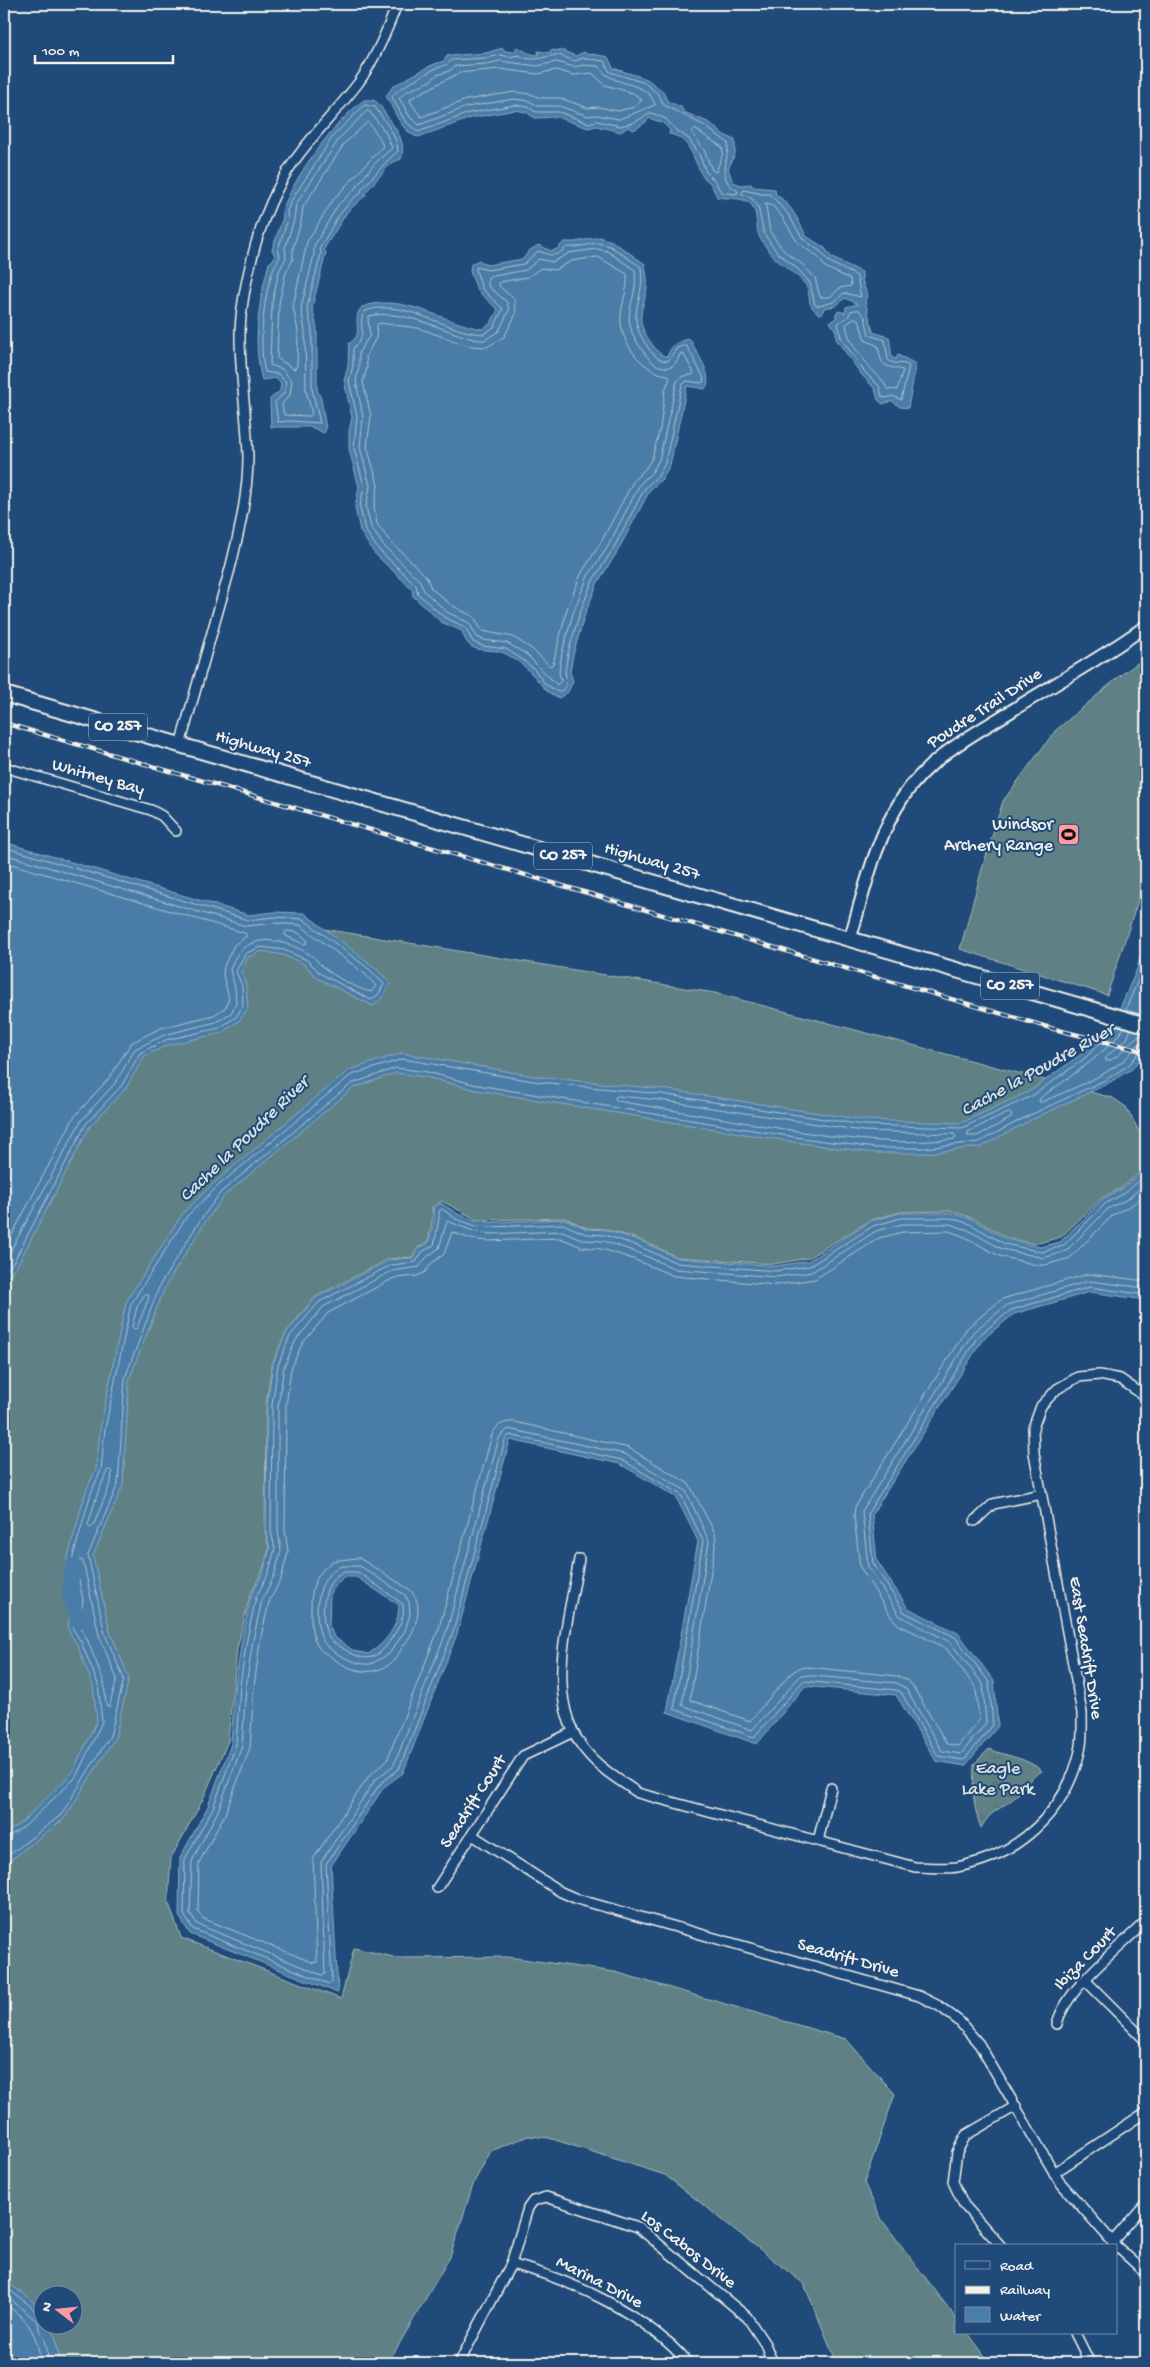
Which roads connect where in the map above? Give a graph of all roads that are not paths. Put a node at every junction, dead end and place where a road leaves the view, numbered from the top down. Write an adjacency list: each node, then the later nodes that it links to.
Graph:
1 (397, 4): 4 (street)
2 (1146, 626): 7 (street, Poudre Trail Drive)
3 (4, 694): 4 (main road, Highway 257 / CO 257)
4 (180, 745): 7 (main road, Highway 257 / CO 257)
5 (4, 767): 6 (street, Whitney Bay)
6 (176, 832)
7 (850, 939): 8 (main road, Highway 257 / CO 257)
8 (1146, 1025)
9 (1146, 1397): 10 (street, East Seadrift Drive)
10 (1042, 1494): 11 (street); 16 (street, East Seadrift Drive)
11 (975, 1521)
12 (579, 1560): 13 (street, East Seadrift Drive)
13 (573, 1732): 15 (street, Seadrift Court); 16 (street, East Seadrift Drive)
14 (831, 1788): 16 (street)
15 (472, 1835): 17 (street, Seadrift Court); 22 (street, Seadrift Drive)
16 (818, 1841)
17 (438, 1888)
18 (1146, 1921): 19 (street, Ibiza Court)
19 (1085, 1980): 20 (street, Ibiza Court); 21 (street)
20 (1057, 2024)
21 (1146, 2042)
22 (1016, 2106): 24 (street, Seadrift Drive); 26 (street)
23 (1146, 2112): 24 (street)
24 (1054, 2173): 27 (street, Seadrift Drive)
25 (1146, 2203): 28 (street)
26 (999, 2244)
27 (1114, 2244)
28 (1116, 2244)
29 (1118, 2248): 31 (street, Seadrift Drive)
30 (511, 2264): 33 (street); 34 (street, Marina Drive); 35 (street, Los Cabos Drive)
31 (1146, 2273)
32 (1076, 2334): 36 (street)
33 (459, 2363)
34 (688, 2363)
35 (773, 2363)
36 (1090, 2363)

